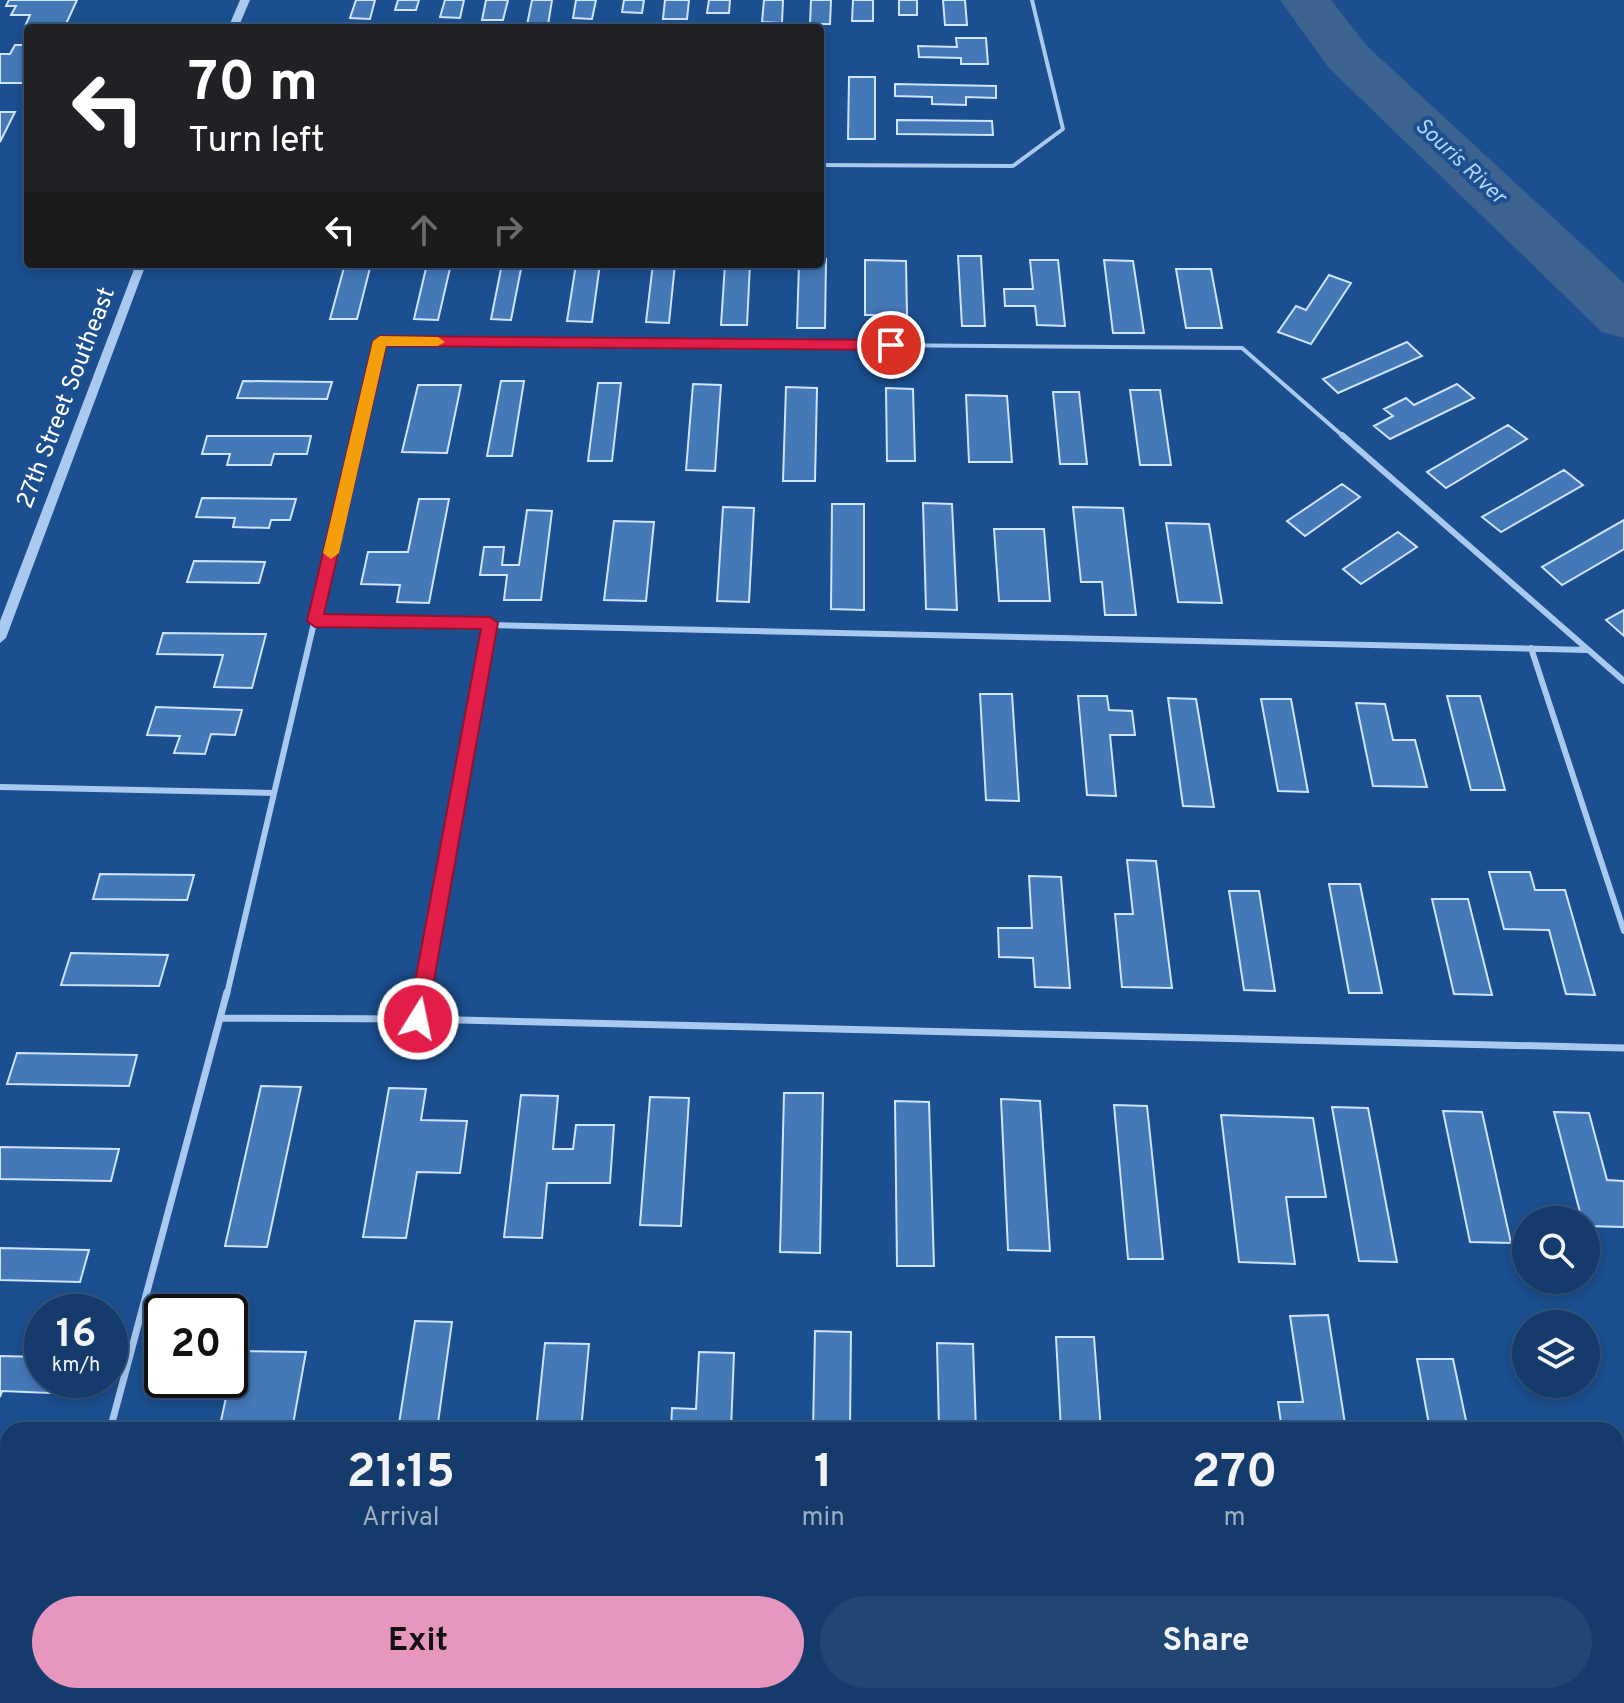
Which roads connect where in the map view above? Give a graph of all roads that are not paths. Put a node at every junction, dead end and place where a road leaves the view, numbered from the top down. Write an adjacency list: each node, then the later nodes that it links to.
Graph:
1 (245, 0): 3 (street)
2 (1032, 0): 4 (lane)
3 (235, 24)
4 (824, 165)
5 (139, 268): 8 (street, 27th Street Southeast)
6 (315, 621): 7 (lane); 10 (lane); 13 (lane)
7 (490, 623): 9 (lane); 16 (lane)
8 (0, 638)
9 (1531, 648): 10 (lane); 14 (lane)
10 (1588, 650): 11 (lane)
11 (1624, 681)
12 (0, 787): 13 (lane)
13 (274, 793): 15 (lane)
14 (1624, 931)
15 (221, 1018): 16 (lane); 18 (lane)
16 (418, 1019): 17 (lane)
17 (1624, 1048)
18 (112, 1422)

